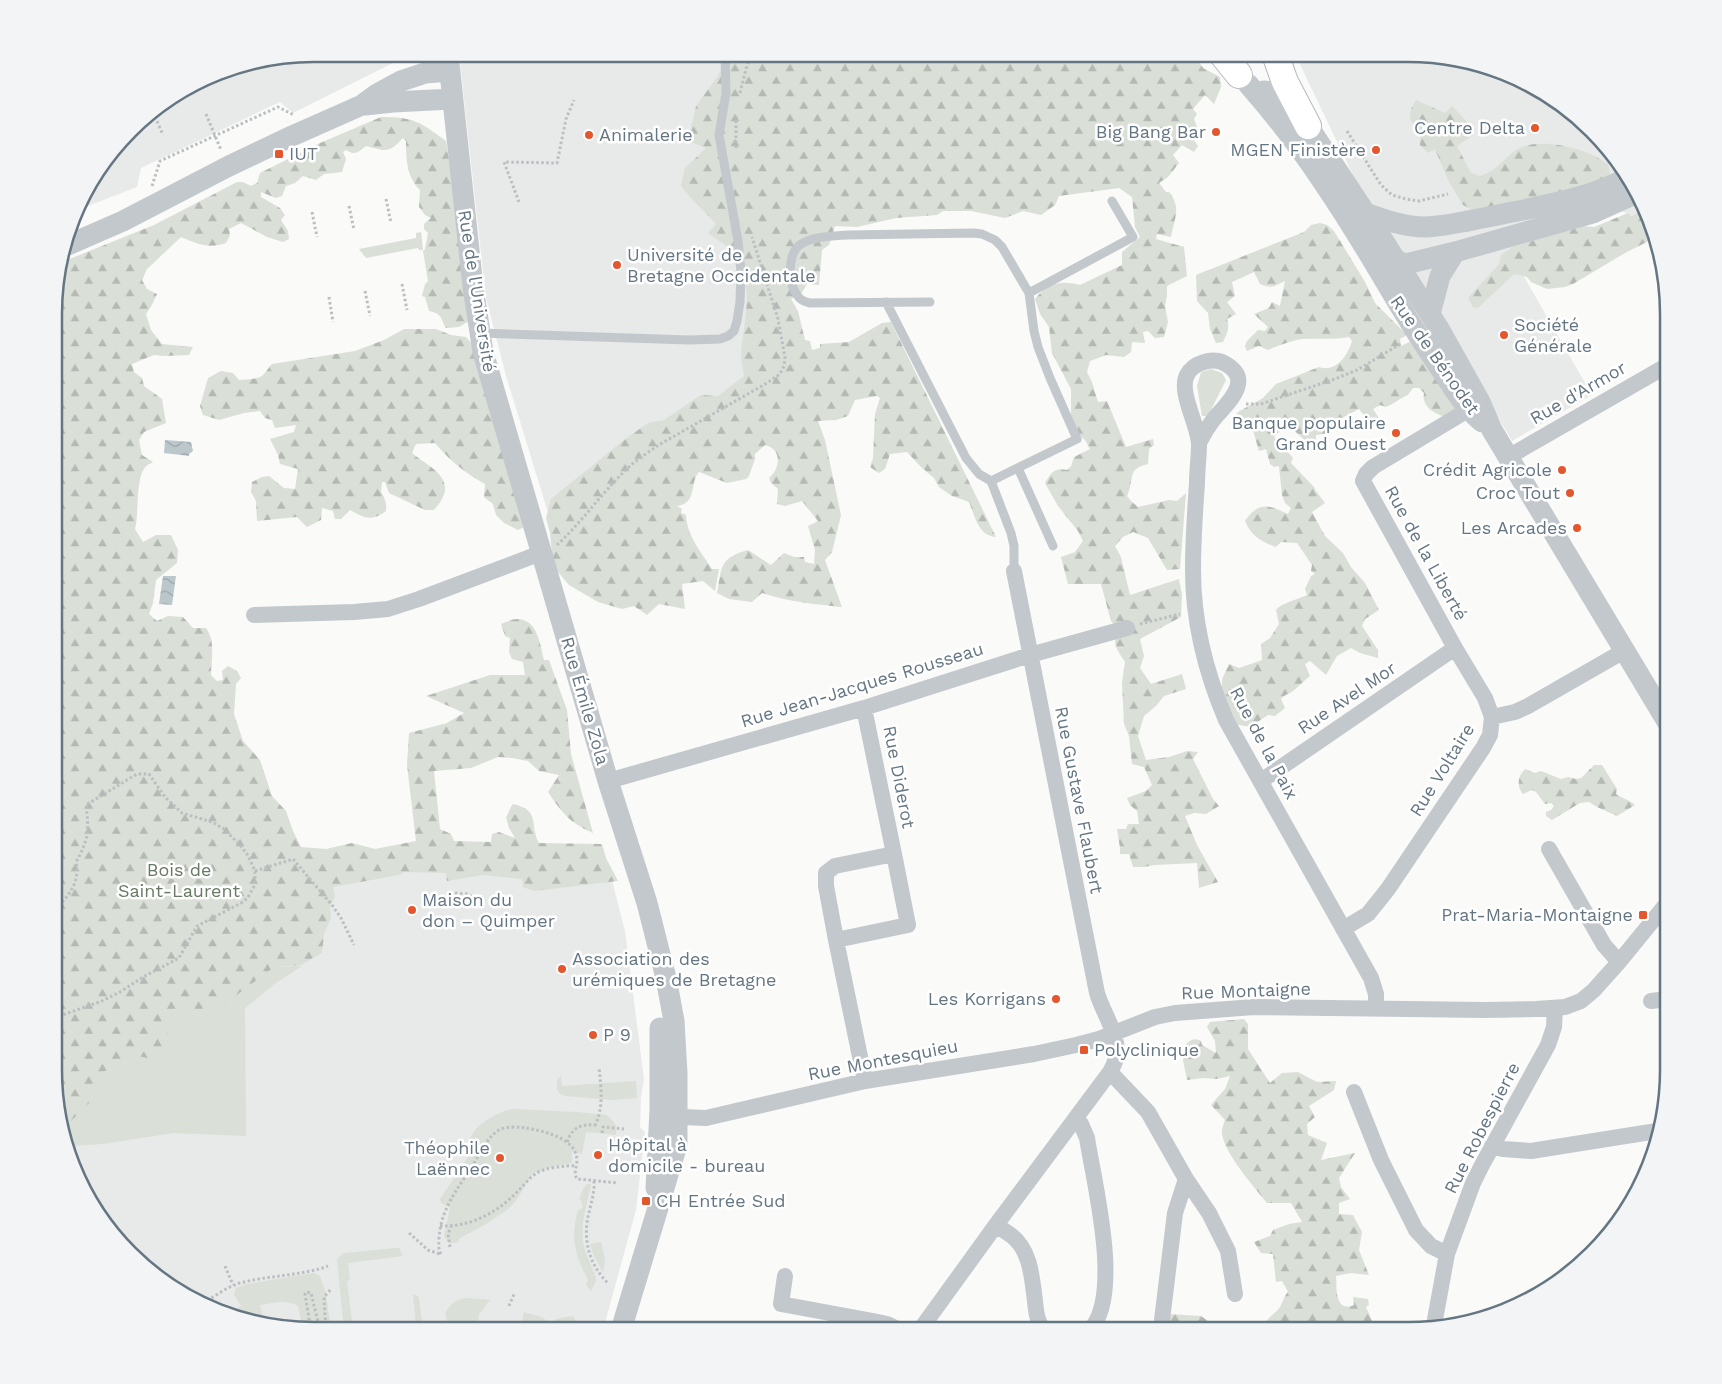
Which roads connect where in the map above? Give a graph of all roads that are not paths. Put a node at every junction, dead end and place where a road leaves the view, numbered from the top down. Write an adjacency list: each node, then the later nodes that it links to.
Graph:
1 (449, 62): 7 (street, Rue de l'Université); 8 (street)
2 (725, 62): 28 (lane)
3 (1228, 62): 5 (main road)
4 (1278, 62): 9 (main road)
5 (1239, 75): 6 (street, Rue de Bénodet)
6 (1257, 95): 9 (street); 20 (street, Rue de Bénodet)
7 (452, 99): 8 (street); 28 (street, Rue de l'Université)
8 (362, 106): 10 (street)
9 (1308, 126): 14 (street, Rue de Bénodet)
10 (207, 178): 16 (street); 18 (street)
11 (1621, 181): 15 (street)
12 (1630, 196): 19 (street)
13 (1112, 201): 24 (lane)
14 (1366, 213): 17 (street); 22 (street, Rue de Bénodet)
15 (1463, 218): 17 (street); 19 (street)
16 (79, 226)
17 (1427, 227): 22 (street)
18 (73, 242)
19 (1480, 245): 21 (street)
20 (1365, 248): 22 (street); 23 (street, Rue de Bénodet)
21 (1455, 252): 22 (street); 27 (street)
22 (1394, 260): 23 (street); 27 (street, Rue de Bénodet)
23 (1386, 282): 30 (street, Rue de Bénodet)
24 (1029, 293): 25 (lane); 33 (lane)
25 (886, 302): 26 (lane); 34 (lane)
26 (930, 302)
27 (1430, 314): 30 (street, Rue de Bénodet)
28 (480, 334): 36 (street, Rue de l'Université)
29 (1660, 370): 32 (street, Rue d'Armor)
30 (1474, 406): 32 (street, Rue de Bénodet); 40 (street, Rue de la Liberté)
31 (1199, 443): 31 (street, Rue de la Paix); 47 (street, Rue de la Paix)
32 (1508, 457): 41 (street, Rue de Bénodet)
33 (1018, 468): 34 (lane); 35 (lane)
34 (991, 482): 37 (lane)
35 (1053, 546)
36 (541, 553): 38 (street); 46 (street, Rue Émile Zola)
37 (1014, 571): 42 (street, Rue Gustave Flaubert)
38 (254, 615)
39 (1127, 628): 42 (street, Rue Jean-Jacques Rousseau)
40 (1455, 648): 45 (street, Rue de la Liberté); 47 (street, Rue Avel Mor)
41 (1624, 651): 44 (street, Rue de Bénodet); 45 (street, Rue Voltaire)
42 (1030, 656): 43 (street, Rue Jean-Jacques Rousseau); 58 (street, Rue Gustave Flaubert)
43 (864, 708): 46 (street, Rue Jean-Jacques Rousseau); 49 (street, Rue Diderot)
44 (1660, 710)
45 (1492, 717): 51 (street, Rue Voltaire)
46 (608, 780): 62 (street, Rue Émile Zola)
47 (1261, 781): 51 (street, Rue de la Paix)
48 (1549, 849): 53 (street)
49 (894, 854): 52 (street, Rue Diderot); 52 (street, Rue Diderot)
50 (1660, 912): 53 (street, Rue Montaigne)
51 (1343, 929): 56 (street, Rue de la Paix)
52 (836, 940): 60 (street, Rue Diderot)
53 (1619, 962): 57 (street, Rue Montaigne)
54 (1660, 1000): 55 (street)
55 (1651, 1002)
56 (1376, 1008): 57 (street, Rue Montaigne); 58 (street, Rue Montaigne)
57 (1555, 1008): 65 (street, Rue Robespierre)
58 (1114, 1034): 59 (street); 60 (street, Rue Montesquieu)
59 (1110, 1072): 63 (street); 66 (street)
60 (866, 1081): 62 (street, Rue Montesquieu)
61 (1354, 1092): 68 (street)
62 (669, 1113): 73 (street, Rue Émile Zola)
63 (1076, 1118): 67 (street); 77 (street)
64 (1652, 1132): 65 (street)
65 (1492, 1146): 68 (street, Rue Robespierre)
66 (1186, 1180): 70 (street); 71 (street)
67 (996, 1225): 75 (street); 76 (street)
68 (1447, 1254): 72 (street, Rue Robespierre)
69 (785, 1276): 74 (street)
70 (1235, 1294)
71 (1162, 1320)
72 (1435, 1320)
73 (623, 1322)
74 (880, 1322)
75 (926, 1322)
76 (1039, 1322)
77 (1095, 1322)

